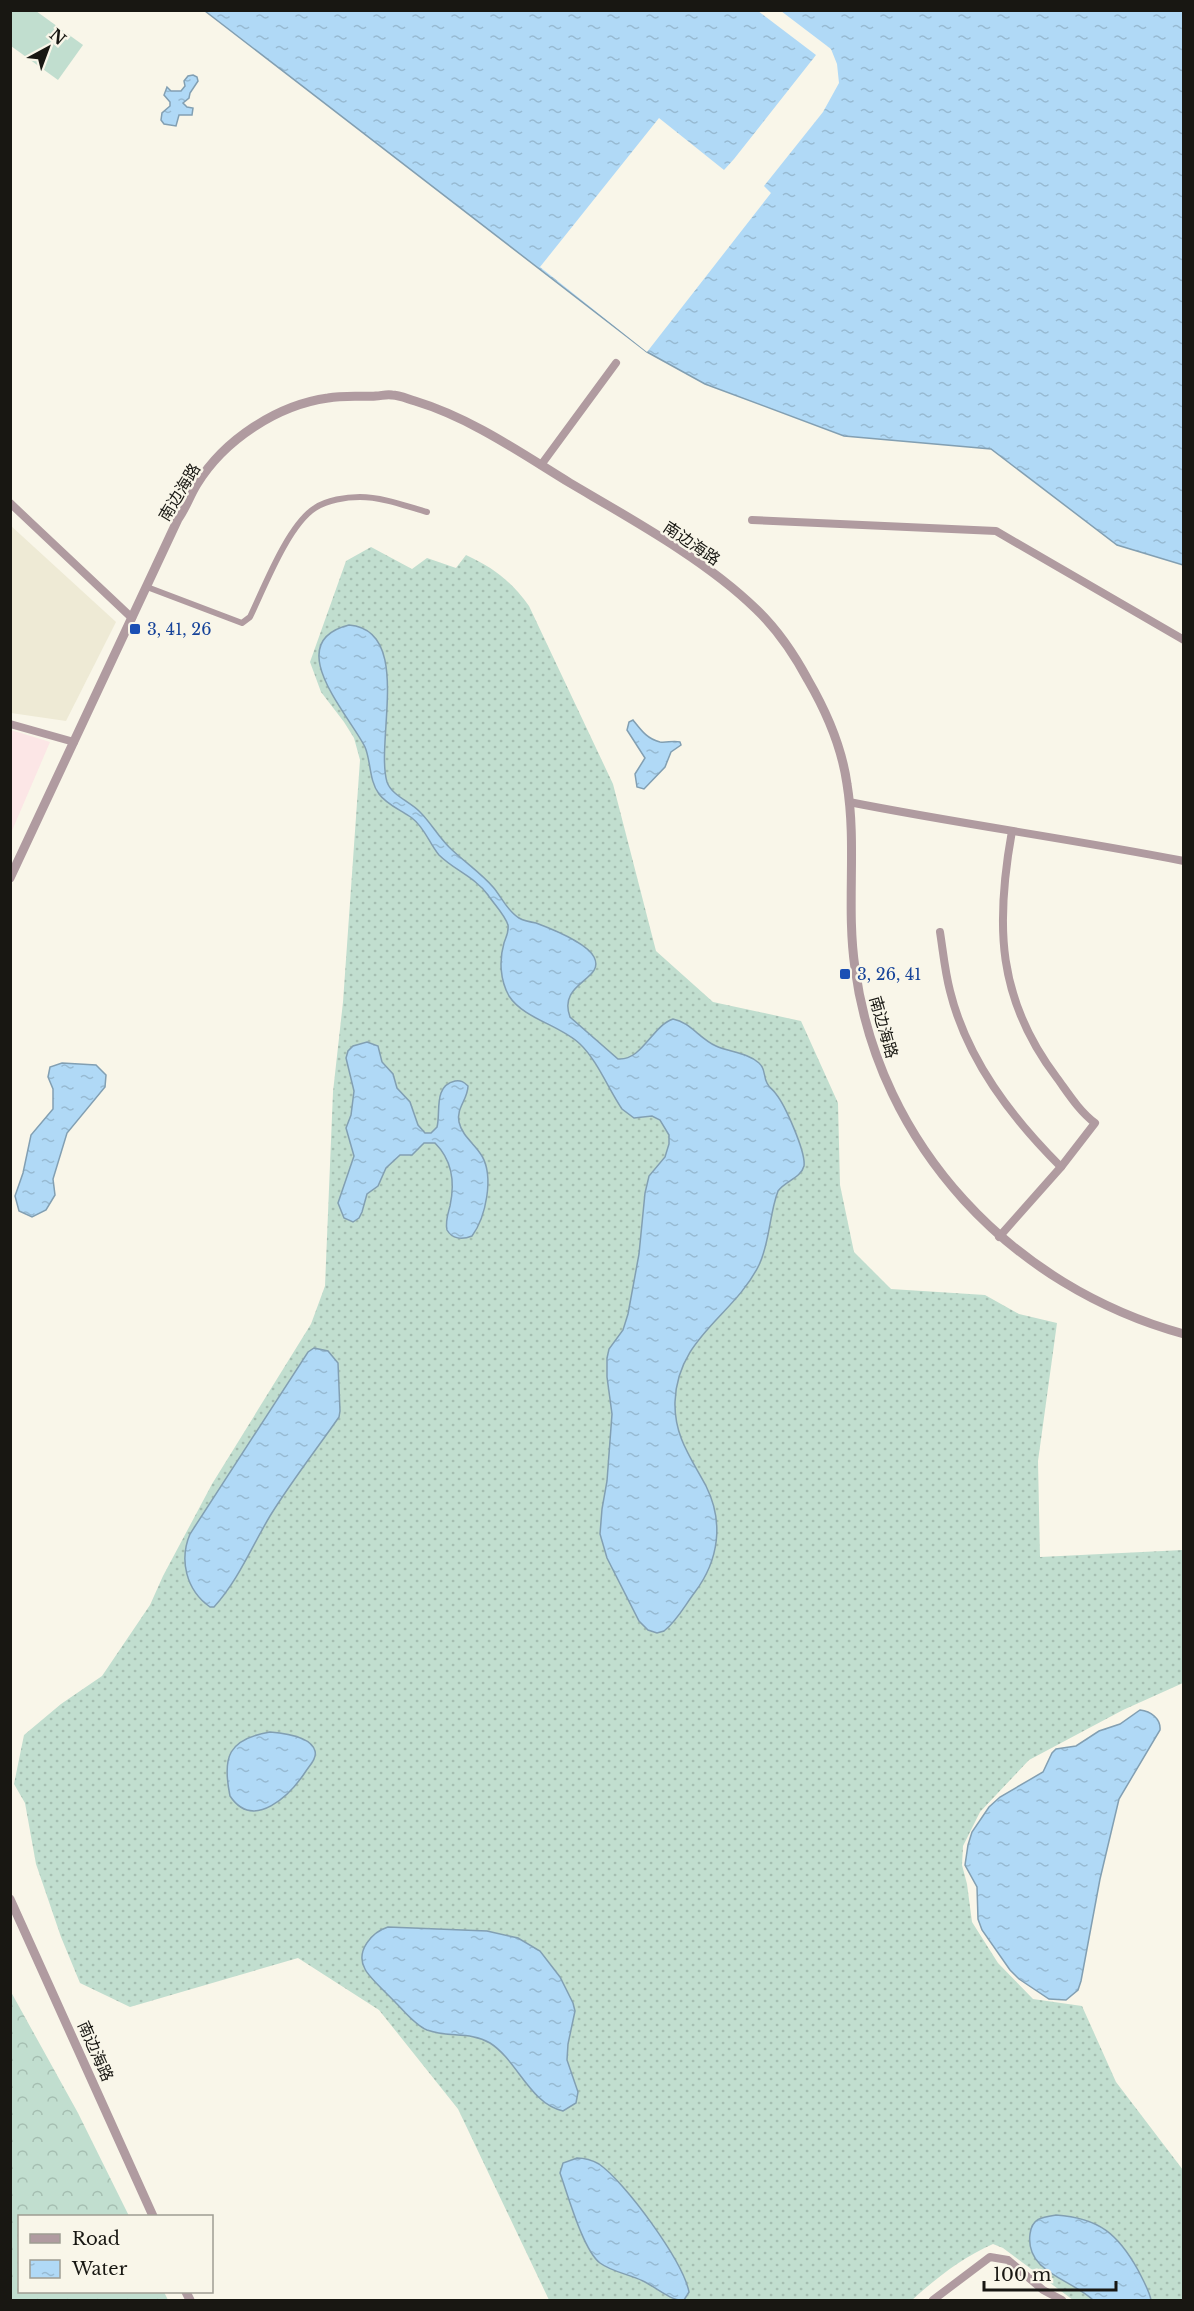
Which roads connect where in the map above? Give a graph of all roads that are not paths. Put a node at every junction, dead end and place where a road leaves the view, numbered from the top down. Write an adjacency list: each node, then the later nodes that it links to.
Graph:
1 (616, 363): 2 (street)
2 (541, 465): 6 (street, 南边海路); 11 (street, 南边海路)
3 (10, 503): 7 (street)
4 (427, 512): 6 (street)
5 (752, 520): 8 (street)
6 (147, 587): 7 (street, 南边海路)
7 (132, 618): 10 (street, 南边海路)
8 (1184, 639)
9 (10, 724): 10 (street)
10 (74, 741): 14 (street, 南边海路)
11 (849, 802): 12 (street); 17 (street, 南边海路)
12 (1012, 831): 13 (street); 16 (street)
13 (1184, 861)
14 (10, 878)
15 (940, 932): 16 (street)
16 (1061, 1167): 17 (street)
17 (999, 1237): 18 (street, 南边海路)
18 (1184, 1334)
19 (10, 1899): 20 (street, 南边海路)
20 (152, 2215)
21 (933, 2301): 22 (street)
22 (1062, 2301)

